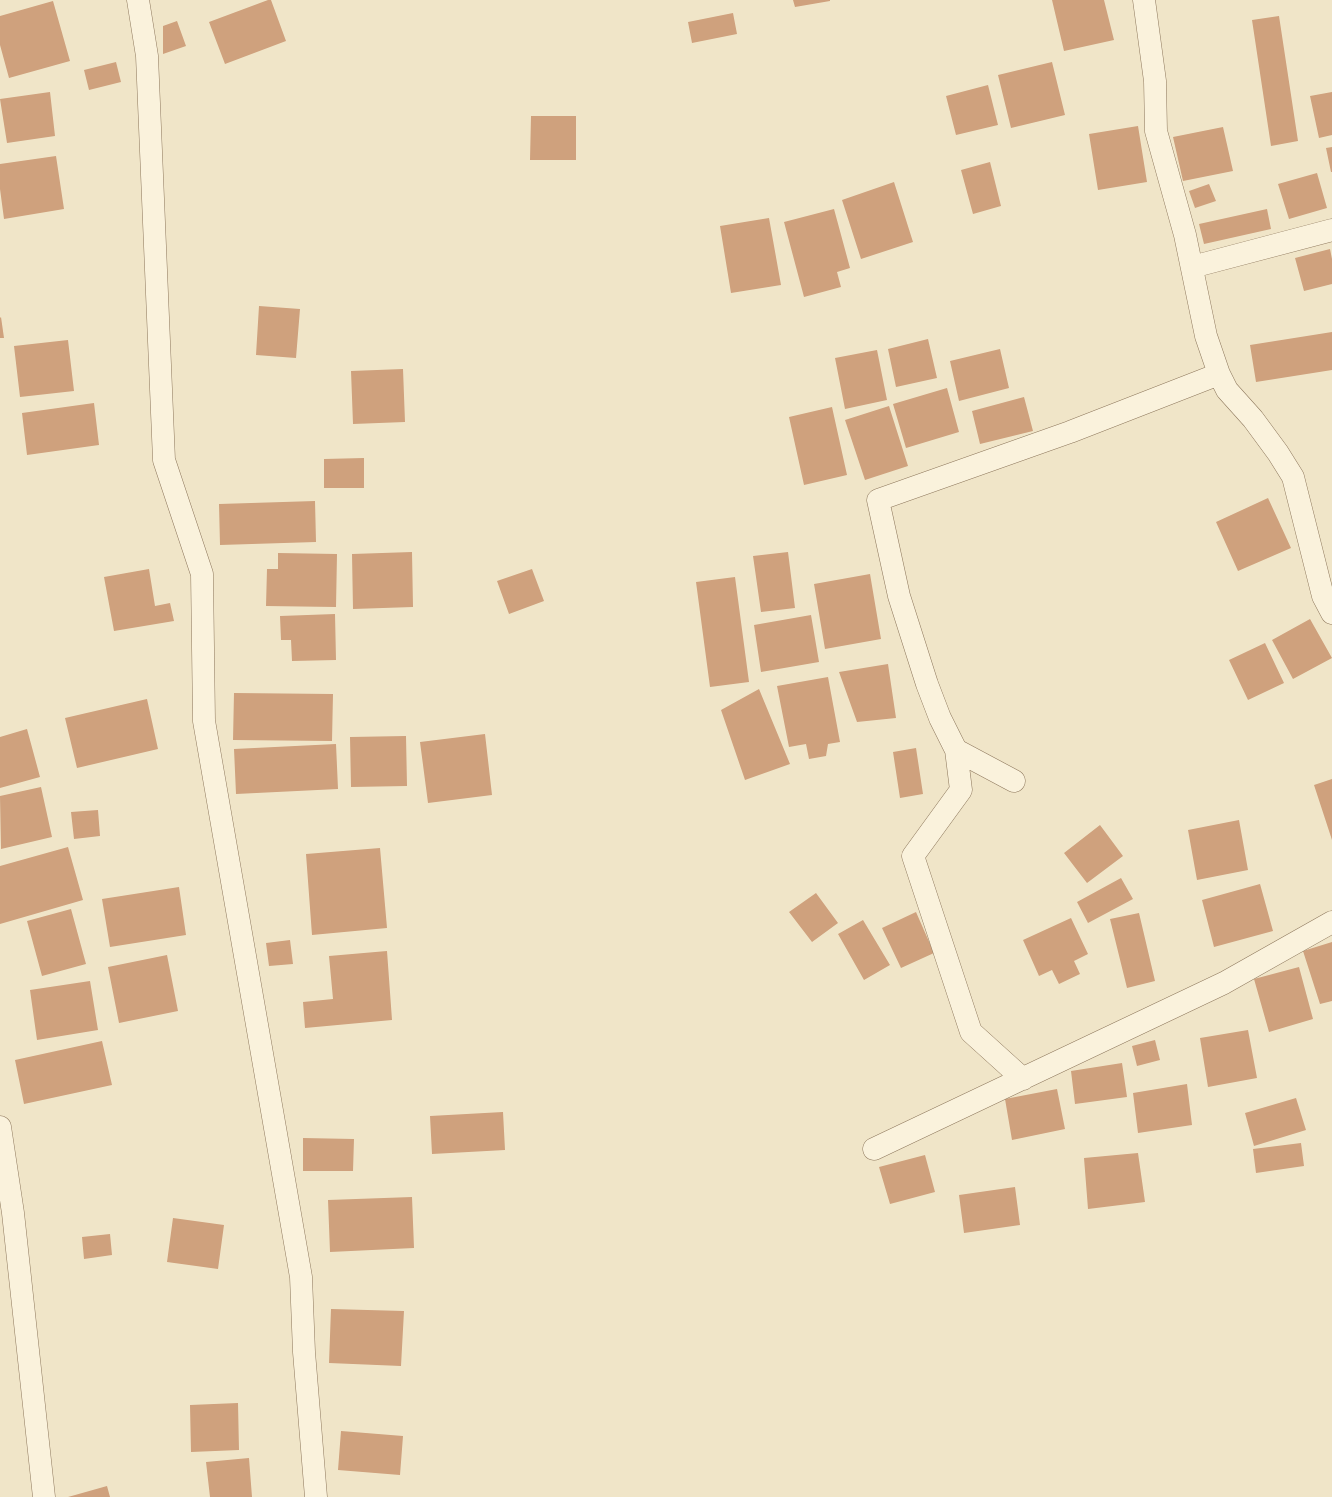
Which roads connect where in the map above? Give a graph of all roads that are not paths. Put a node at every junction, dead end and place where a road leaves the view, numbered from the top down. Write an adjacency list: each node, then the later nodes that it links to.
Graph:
1 (138, 0): 14 (street)
2 (1144, 0): 4 (street)
3 (1332, 230): 4 (street)
4 (1192, 267): 5 (street)
5 (1219, 374): 6 (street); 7 (street)
6 (1332, 614)
7 (956, 750): 8 (street); 10 (street)
8 (1014, 781)
9 (1332, 922): 10 (street)
10 (1023, 1079): 12 (street)
11 (0, 1127): 13 (street)
12 (874, 1149)
13 (44, 1497)
14 (316, 1497)

